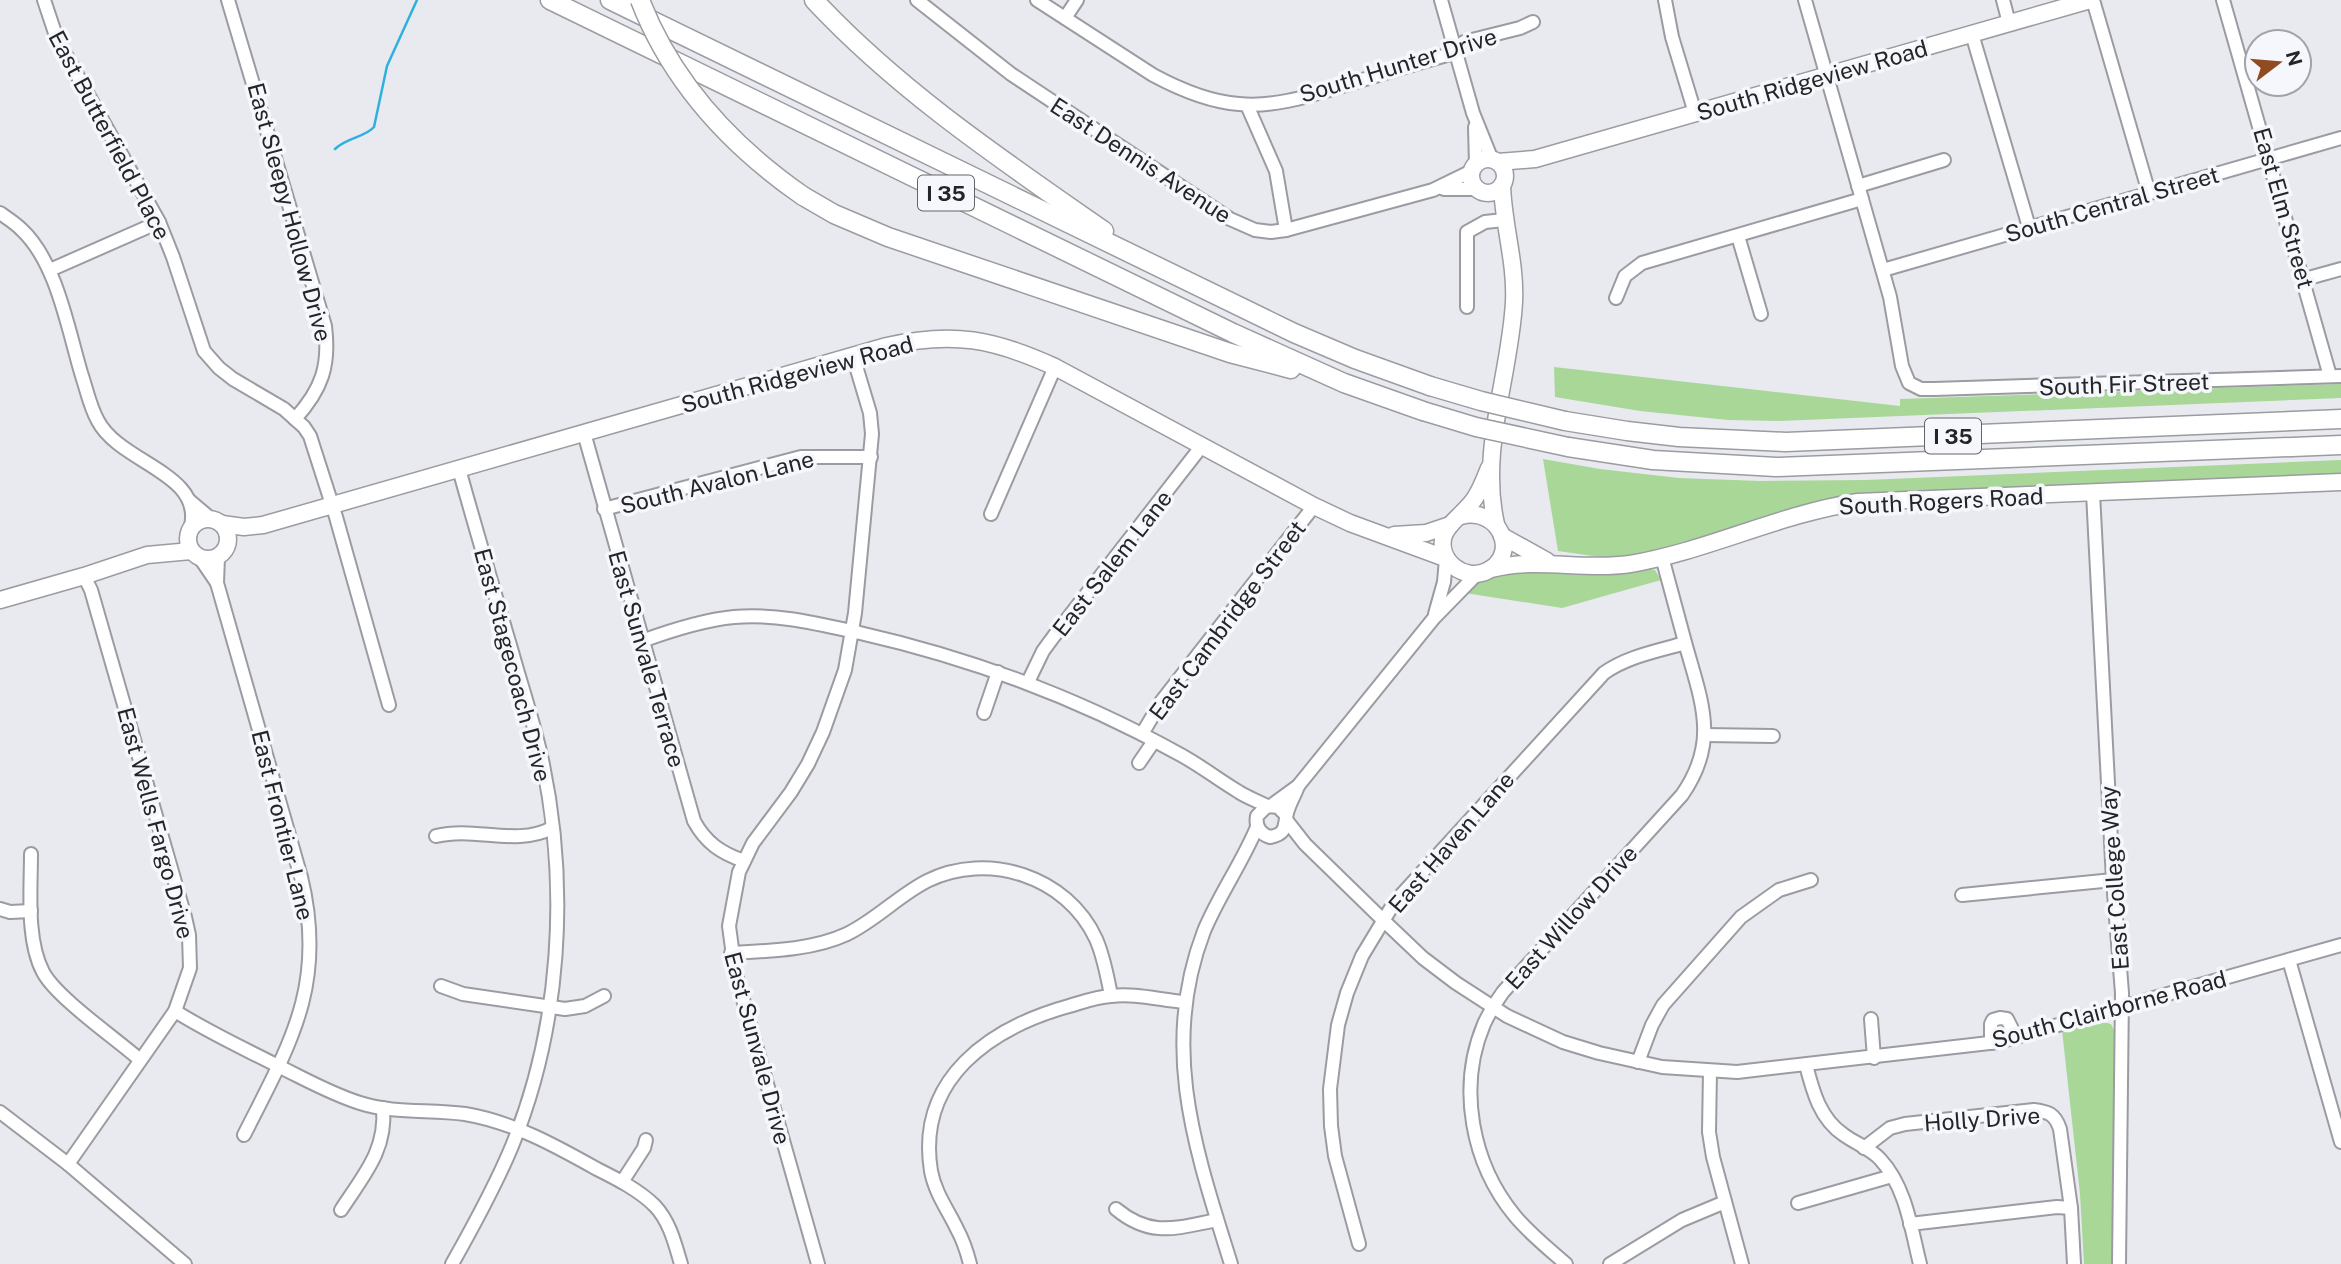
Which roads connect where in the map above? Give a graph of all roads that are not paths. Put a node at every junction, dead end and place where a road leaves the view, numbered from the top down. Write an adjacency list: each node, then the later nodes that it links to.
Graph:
1 (44, 0): 39 (street, East Butterfield Place)
2 (228, 0): 55 (street, East Sleepy Hollow Drive)
3 (550, 0): 54 (highway, I 35)
4 (610, 0): 43 (highway, I 35)
5 (640, 0): 54 (highway, bridge)
6 (814, 0): 43 (highway)
7 (917, 0): 41 (street, East Dennis Avenue)
8 (1037, 0): 16 (street, South Hunter Drive)
9 (1077, 0): 16 (street)
10 (1441, 0): 20 (street)
11 (1665, 0): 24 (street)
12 (1805, 0): 21 (street)
13 (2003, 0): 18 (street)
14 (2091, 0): 18 (main road, South Ridgeview Road); 35 (street)
15 (2223, 0): 27 (street, East Elm Street)
16 (1065, 18): 22 (street, South Hunter Drive)
17 (1533, 22): 20 (street, South Hunter Drive)
18 (2010, 23): 19 (main road, South Ridgeview Road)
19 (1972, 34): 21 (main road, South Ridgeview Road); 40 (street)
20 (1455, 50): 22 (street, South Hunter Drive); 23 (street)
21 (1827, 76): 24 (main road, South Ridgeview Road); 32 (street)
22 (1247, 105): 41 (street)
23 (1474, 113): 29 (street); 30 (street)
24 (1695, 113): 26 (main road, South Ridgeview Road)
25 (2341, 138): 27 (street, South Central Street)
26 (1535, 159): 29 (main road, South Ridgeview Road); 31 (main road, South Ridgeview Road)
27 (2269, 159): 35 (street, South Central Street); 47 (street, East Elm Street)
28 (1944, 160): 32 (street)
29 (1495, 161): 30 (main road); 31 (main road)
30 (1474, 168): 33 (street, East Dennis Avenue); 34 (main road)
31 (1503, 182): 34 (main road); 38 (main road)
32 (1857, 186): 36 (street)
33 (1433, 190): 34 (street, East Dennis Avenue); 41 (street, East Dennis Avenue)
34 (1481, 191): 38 (main road)
35 (2149, 193): 40 (street, South Central Street)
36 (1862, 200): 42 (street); 46 (street)
37 (0, 213): 45 (street)
38 (1504, 220): 49 (street); 61 (main road)
39 (159, 222): 45 (street); 55 (street, East Butterfield Place)
40 (2029, 227): 46 (street, South Central Street)
41 (1286, 230)
42 (1738, 236): 48 (street); 50 (street)
43 (1150, 263): 56 (highway, I 35, bridge)
44 (2341, 269): 47 (street)
45 (50, 270): 65 (street)
46 (1883, 270): 53 (street, South Fir Street)
47 (2305, 279): 53 (street, East Elm Street)
48 (1616, 298)
49 (1467, 307)
50 (1761, 313)
51 (853, 356): 52 (main road, South Ridgeview Road); 57 (main road, South Ridgeview Road); 60 (street, East Sunvale Drive)
52 (1055, 367): 59 (main road, South Ridgeview Road); 69 (street)
53 (2336, 376)
54 (1344, 383): 58 (highway, I 35, bridge)
55 (295, 419): 66 (street, East Butterfield Place)
56 (2341, 419)
57 (583, 433): 62 (main road, South Ridgeview Road); 68 (street, East Sunvale Terrace)
58 (2341, 445)
59 (1201, 447): 67 (main road, South Ridgeview Road); 91 (street, East Salem Lane)
60 (871, 457): 68 (street, South Avalon Lane); 87 (street, East Sunvale Drive)
61 (1490, 468): 70 (main road); 74 (main road)
62 (459, 469): 66 (main road, South Ridgeview Road); 104 (street, East Stagecoach Drive)
63 (2341, 482): 64 (main road, South Rogers Road)
64 (2093, 493): 79 (main road, South Rogers Road); 112 (street, East College Way)
65 (190, 501): 71 (street); 73 (street)
66 (332, 505): 72 (main road, South Ridgeview Road); 92 (street, East Butterfield Place)
67 (1314, 506): 75 (main road, South Ridgeview Road); 94 (street, East Cambridge Street)
68 (604, 509): 88 (street, East Sunvale Terrace)
69 (991, 514)
70 (1455, 520): 74 (main road); 75 (main road, South Ridgeview Road); 80 (main road)
71 (216, 521): 72 (main road); 73 (main road); 76 (main road)
72 (263, 525): 76 (main road)
73 (191, 527): 77 (main road); 78 (main road)
74 (1499, 530): 81 (main road); 82 (main road)
75 (1385, 535): 80 (main road, South Ridgeview Road)
76 (222, 552): 78 (main road); 84 (street)
77 (147, 555): 78 (main road); 83 (main road)
78 (196, 555): 84 (street)
79 (1662, 557): 81 (main road, South Rogers Road); 89 (street, East Willow Drive)
80 (1446, 559): 82 (main road); 86 (street)
81 (1550, 562): 82 (main road)
82 (1484, 572): 86 (street)
83 (84, 576): 85 (main road); 127 (street, East Wells Fargo Drive)
84 (217, 583): 135 (street, East Frontier Lane)
85 (0, 600)
86 (1434, 618): 99 (street)
87 (852, 632): 88 (street); 90 (street); 110 (street, East Sunvale Drive)
88 (642, 641): 110 (street, East Sunvale Terrace)
89 (1685, 643): 95 (street, East Willow Drive); 116 (street, East Haven Lane)
90 (998, 672): 91 (street); 93 (street)
91 (1028, 682): 94 (street)
92 (389, 705)
93 (984, 713)
94 (1142, 734): 97 (street)
95 (1705, 735): 96 (street); 126 (street, East Willow Drive)
96 (1773, 736)
97 (1154, 741): 98 (street); 100 (street)
98 (1139, 763)
99 (1298, 786): 101 (street); 102 (street)
100 (1241, 793): 101 (street); 103 (street)
101 (1269, 806): 102 (street); 103 (street)
102 (1287, 818): 106 (street); 107 (street, South Clairborne Road)
103 (1257, 821): 106 (street); 108 (street)
104 (552, 828): 105 (street); 124 (street, East Stagecoach Drive)
105 (436, 836)
106 (1274, 836): 107 (street, South Clairborne Road); 108 (street)
107 (1305, 844): 116 (street, South Clairborne Road)
108 (1246, 853): 123 (street)
109 (31, 854): 115 (street)
110 (744, 860): 118 (street, East Sunvale Drive)
111 (1811, 880): 133 (street)
112 (2113, 880): 113 (street); 125 (street, East College Way)
113 (1962, 895)
114 (0, 909): 115 (street)
115 (30, 911): 132 (street)
116 (1383, 920): 126 (street, South Clairborne Road); 154 (street, East Haven Lane)
117 (2341, 945): 119 (street, South Clairborne Road)
118 (731, 953): 121 (street); 158 (street, East Sunvale Drive)
119 (2289, 960): 125 (street, South Clairborne Road); 142 (street)
120 (441, 986): 124 (street)
121 (1111, 995): 123 (street); 159 (street)
122 (604, 996): 124 (street)
123 (1185, 1002): 152 (street)
124 (549, 1006): 139 (street, East Stagecoach Drive)
125 (2123, 1007): 129 (street, South Clairborne Road); 166 (street, East College Way)
126 (1493, 1008): 133 (street, South Clairborne Road); 161 (street, East Willow Drive)
127 (175, 1010): 132 (street, East Wells Fargo Drive); 135 (street)
128 (1871, 1020): 131 (street)
129 (2016, 1037): 130 (street, South Clairborne Road); 130 (street)
130 (1991, 1043): 131 (street, South Clairborne Road)
131 (1874, 1058): 134 (street, South Clairborne Road)
132 (139, 1059): 144 (street, East Wells Fargo Drive)
133 (1637, 1062): 136 (street, South Clairborne Road)
134 (1806, 1065): 136 (street, South Clairborne Road); 143 (street)
135 (279, 1066): 137 (street); 140 (street, East Frontier Lane)
136 (1710, 1071): 147 (street)
137 (383, 1108): 139 (street); 151 (street)
138 (0, 1112): 144 (street)
139 (518, 1130): 146 (street); 156 (street, East Stagecoach Drive)
140 (244, 1135)
141 (646, 1140): 146 (street)
142 (2341, 1142)
143 (1864, 1148): 145 (street); 149 (street, Holly Drive)
144 (68, 1164): 155 (street)
145 (1892, 1176): 148 (street); 153 (street)
146 (622, 1182): 157 (street)
147 (1725, 1202): 162 (street); 163 (street)
148 (1798, 1203)
149 (2071, 1208): 153 (street); 165 (street, Holly Drive)
150 (1116, 1209): 152 (street)
151 (341, 1210)
152 (1217, 1220): 160 (street)
153 (1910, 1224): 164 (street)
154 (1359, 1244)
155 (185, 1264)
156 (452, 1264)
157 (681, 1264)
158 (818, 1264)
159 (970, 1264)
160 (1231, 1264)
161 (1566, 1264)
162 (1610, 1264)
163 (1742, 1264)
164 (1920, 1264)
165 (2074, 1264)
166 (2119, 1264)

